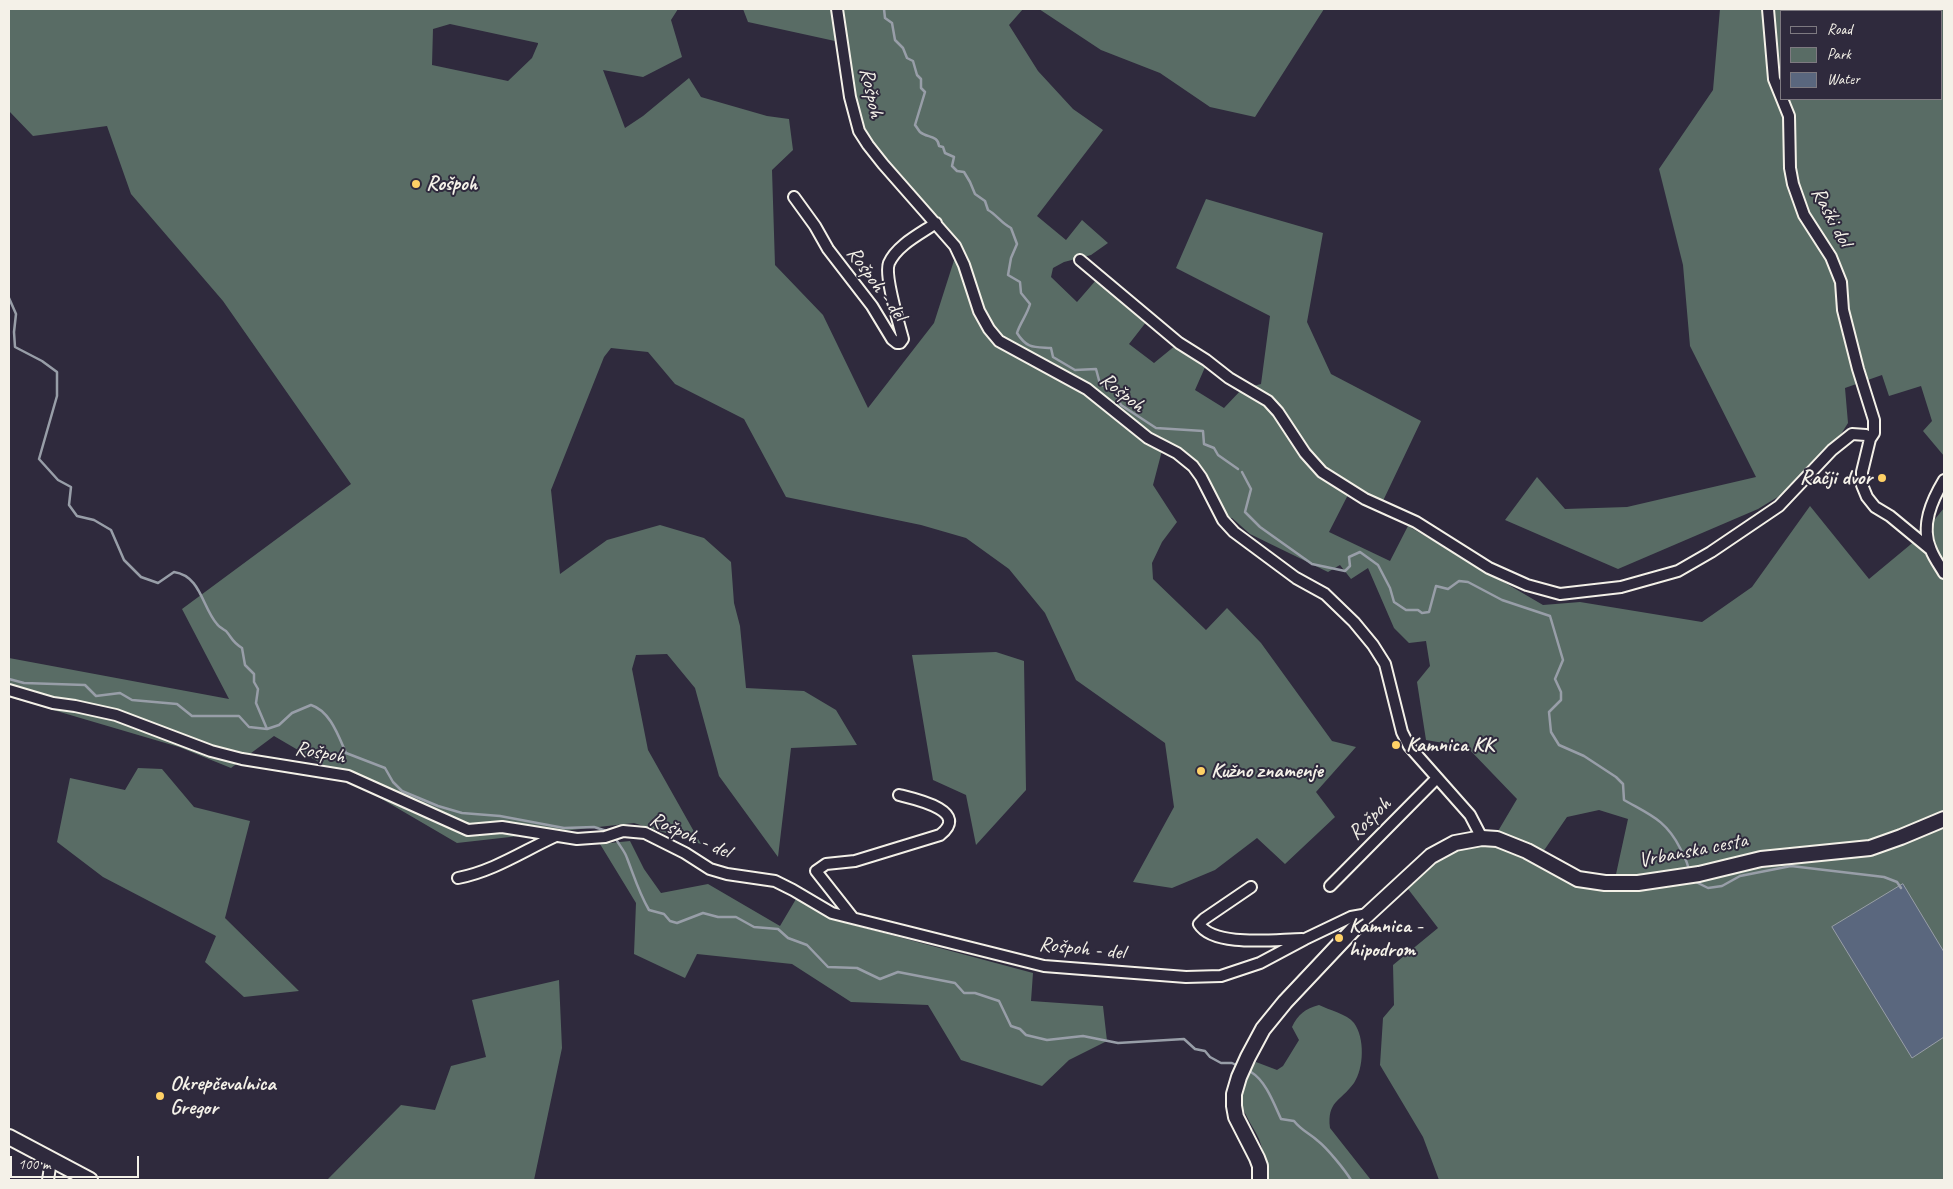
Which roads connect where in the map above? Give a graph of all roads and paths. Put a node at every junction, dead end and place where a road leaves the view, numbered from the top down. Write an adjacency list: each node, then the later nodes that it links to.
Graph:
1 (837, 9): 6 (street, Rošpoh)
2 (1768, 9): 3 (street, Raški dol)
3 (1780, 94)
4 (1783, 100): 8 (street, Raški dol)
5 (794, 197): 6 (street, Rošpoh - del)
6 (936, 223): 13 (street, Rošpoh)
7 (1080, 260): 8 (street)
8 (1870, 439): 10 (street, Raški dol)
9 (1944, 480): 10 (street)
10 (1930, 549): 11 (street)
11 (1944, 573)
12 (9, 690): 17 (street, Rošpoh)
13 (1437, 778): 18 (street, Rošpoh); 20 (street, Rošpoh)
14 (899, 795): 23 (street)
15 (1944, 819): 18 (street, Vrbanska cesta)
16 (623, 831): 17 (street, Rošpoh); 23 (street, Rošpoh - del)
17 (556, 836): 19 (street)
18 (1482, 838): 22 (street, Vrbanska cesta)
19 (458, 878)
20 (1330, 886)
21 (1251, 887): 24 (street, Rošpoh - del)
22 (1368, 914): 24 (street, Rošpoh - del); 29 (street, Vrbanska cesta)
23 (853, 918): 24 (street, Rošpoh - del)
24 (1305, 939)
25 (9, 1137): 26 (street)
26 (51, 1160): 27 (street); 28 (street)
27 (48, 1180)
28 (90, 1180)
29 (1260, 1180)

